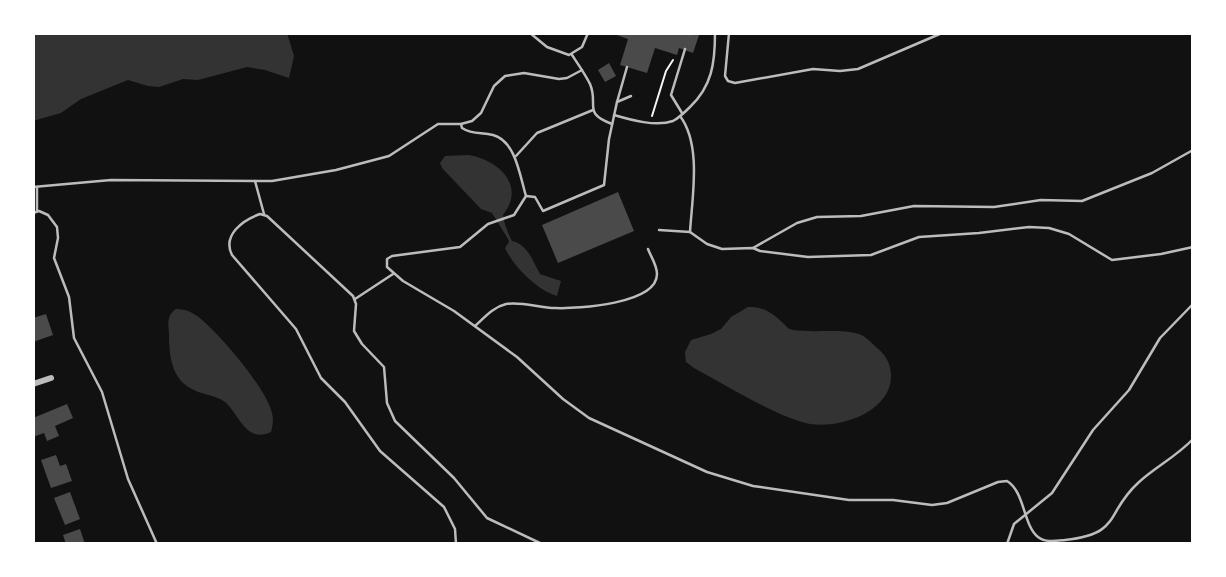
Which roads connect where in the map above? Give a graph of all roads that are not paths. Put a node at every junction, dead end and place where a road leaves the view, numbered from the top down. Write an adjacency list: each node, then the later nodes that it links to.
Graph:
1 (530, 33): 7 (lane)
2 (588, 33): 7 (lane)
3 (715, 33): 14 (lane)
4 (729, 33): 5 (lane)
5 (942, 33)
6 (685, 49): 14 (lane)
7 (572, 55): 9 (lane)
8 (627, 67): 11 (lane)
9 (582, 70): 12 (lane); 15 (lane)
10 (631, 96): 11 (lane)
11 (617, 102): 13 (lane)
12 (593, 110): 16 (lane); 18 (lane)
13 (614, 115): 14 (lane); 16 (lane)
14 (681, 115): 25 (lane)
15 (460, 124): 18 (lane); 19 (lane)
16 (612, 124): 21 (lane)
17 (1193, 150): 27 (lane)
18 (516, 157): 21 (lane)
19 (255, 181): 20 (lane); 23 (lane)
20 (35, 187): 22 (lane)
21 (526, 195): 29 (lane)
22 (35, 212): 37 (lane)
23 (264, 214): 30 (lane); 38 (lane)
24 (659, 230): 25 (lane)
25 (690, 232): 27 (lane)
26 (1193, 247): 27 (lane)
27 (753, 248)
28 (648, 249): 32 (lane)
29 (393, 274): 30 (lane); 32 (lane)
30 (355, 299): 39 (lane)
31 (1193, 304): 36 (lane)
32 (475, 326): 36 (lane)
33 (51, 378): 34 (street)
34 (33, 384)
35 (1193, 439): 36 (lane)
36 (1027, 514): 40 (lane)
37 (157, 544)
38 (456, 544)
39 (542, 544)
40 (1007, 544)

